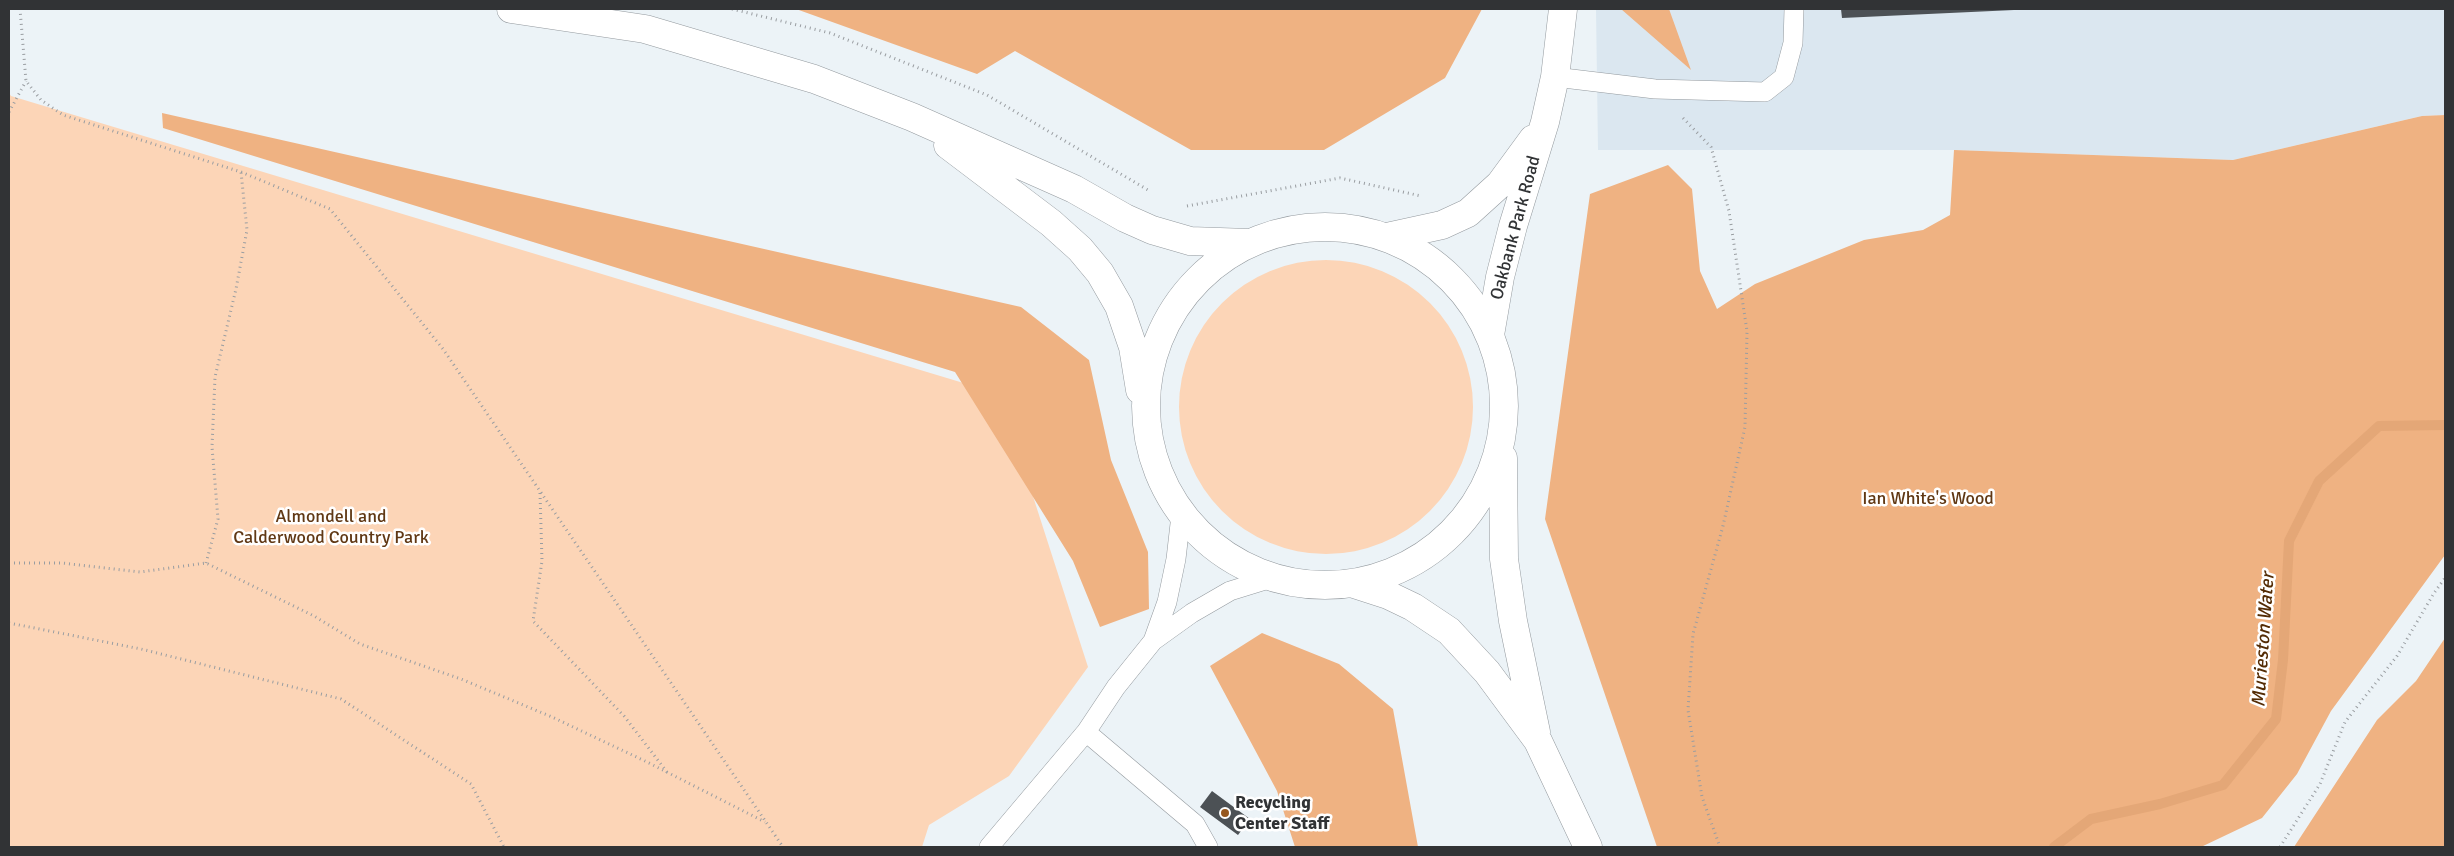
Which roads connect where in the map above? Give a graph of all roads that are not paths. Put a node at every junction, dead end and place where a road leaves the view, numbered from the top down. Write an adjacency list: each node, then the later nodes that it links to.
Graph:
1 (511, 9): 5 (main road)
2 (1563, 9): 4 (main road, Oakbank Park Road)
3 (1794, 9): 4 (lane)
4 (1555, 77): 6 (main road, Oakbank Park Road)
5 (912, 117): 8 (main road); 10 (main road)
6 (1545, 122): 7 (main road, Oakbank Park Road); 9 (main road, Oakbank Park Road)
7 (1387, 237): 8 (main road); 9 (main road)
8 (1249, 243): 10 (main road)
9 (1490, 335): 11 (main road)
10 (1145, 419): 12 (main road)
11 (1503, 433): 14 (main road); 17 (main road)
12 (1181, 515): 13 (main road); 15 (lane)
13 (1272, 578): 14 (main road); 15 (lane)
14 (1354, 584): 17 (main road)
15 (1153, 641): 16 (lane)
16 (1086, 732): 18 (lane); 19 (lane)
17 (1538, 740): 20 (main road)
18 (989, 847)
19 (1208, 847)
20 (1588, 847)

